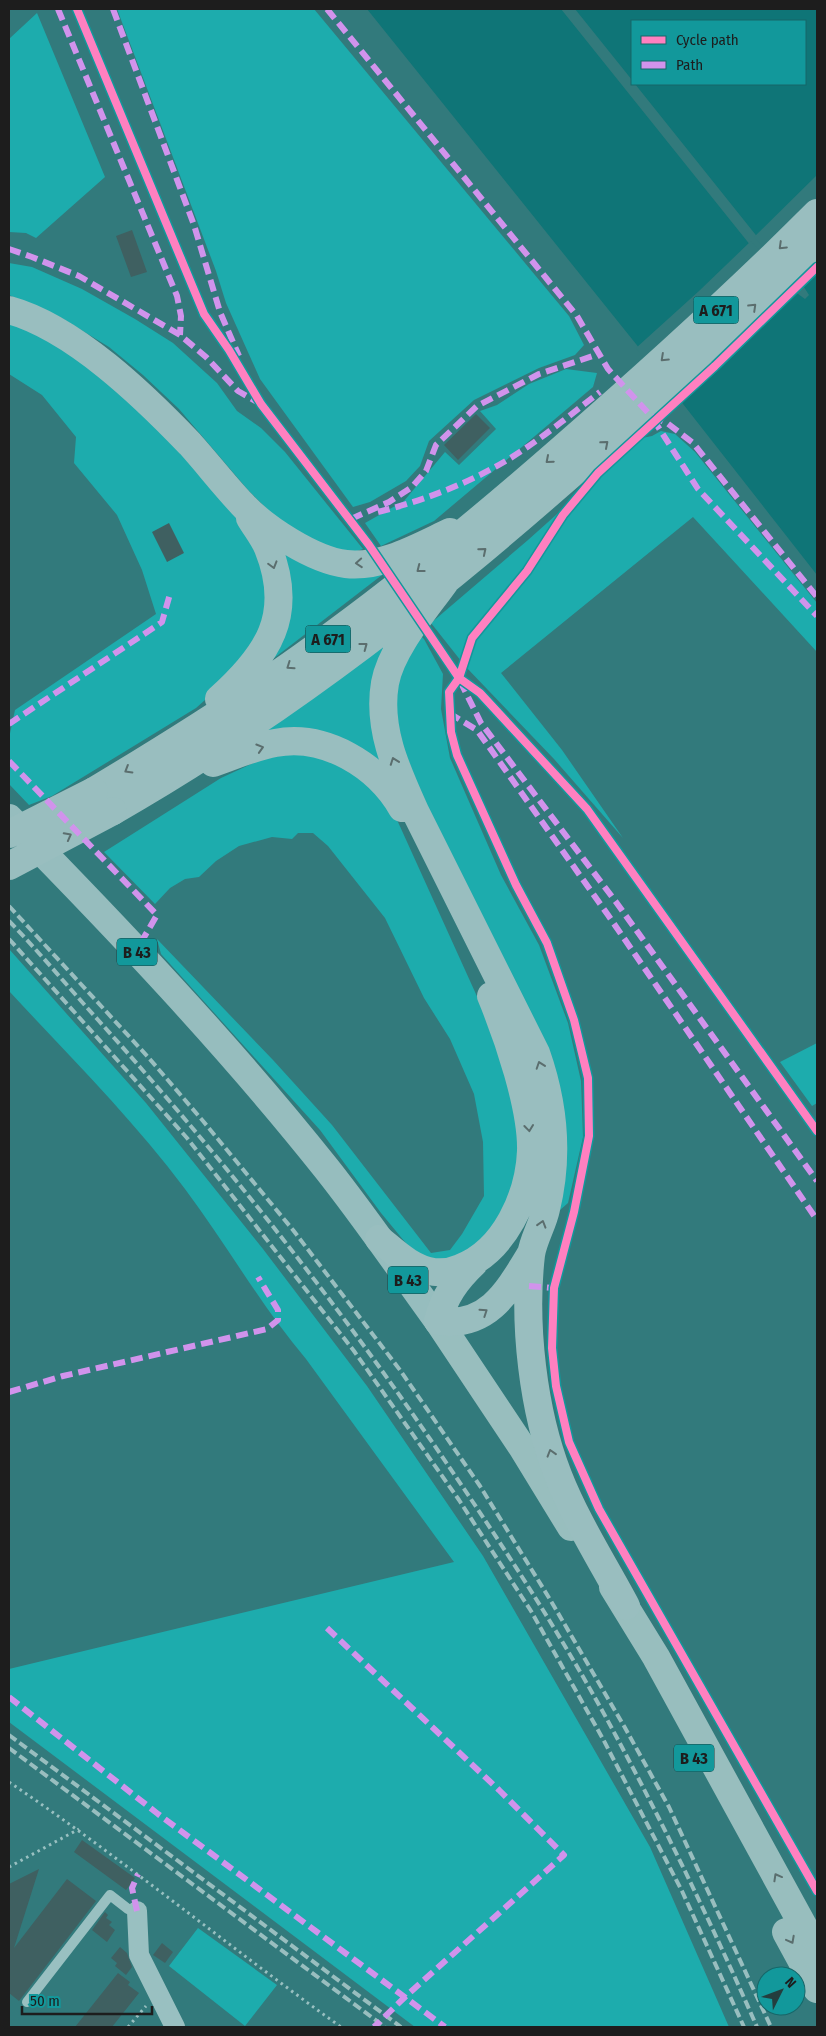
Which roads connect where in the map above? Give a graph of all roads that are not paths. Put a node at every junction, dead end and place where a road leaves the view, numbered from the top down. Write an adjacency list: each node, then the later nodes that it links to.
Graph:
1 (817, 213): 4 (highway, A 671, one-way to 4)
2 (817, 245): 4 (highway, A 671, one-way to 2)
3 (9, 310): 5 (highway)
4 (620, 415): 6 (highway, A 671, one-way to 6); 7 (highway, A 671, one-way to 4)
5 (243, 506): 6 (highway, one-way to 5); 8 (highway, one-way to 8)
6 (485, 516): 8 (highway, A 671, one-way to 8)
7 (445, 582): 9 (highway, A 671, one-way to 7); 14 (highway, one-way to 7)
8 (162, 750): 11 (highway, A 671, one-way to 11, bridge)
9 (180, 773): 12 (highway, A 671, one-way to 9, bridge); 15 (highway, one-way to 15)
10 (9, 818): 13 (main road, B 43)
11 (9, 834)
12 (9, 866)
13 (379, 1239): 15 (highway); 16 (main road, B 43)
14 (531, 1253): 16 (highway, one-way to 14); 18 (highway, one-way to 14)
15 (475, 1262): 16 (highway)
16 (438, 1321): 17 (highway, B 43)
17 (571, 1526): 18 (highway, B 43); 21 (highway, B 43, one-way to 21)
18 (626, 1606): 20 (highway, B 43, one-way to 18)
19 (137, 1911): 22 (lane); 23 (street)
20 (817, 1951)
21 (817, 1989)
22 (26, 2002)
23 (175, 2027)

